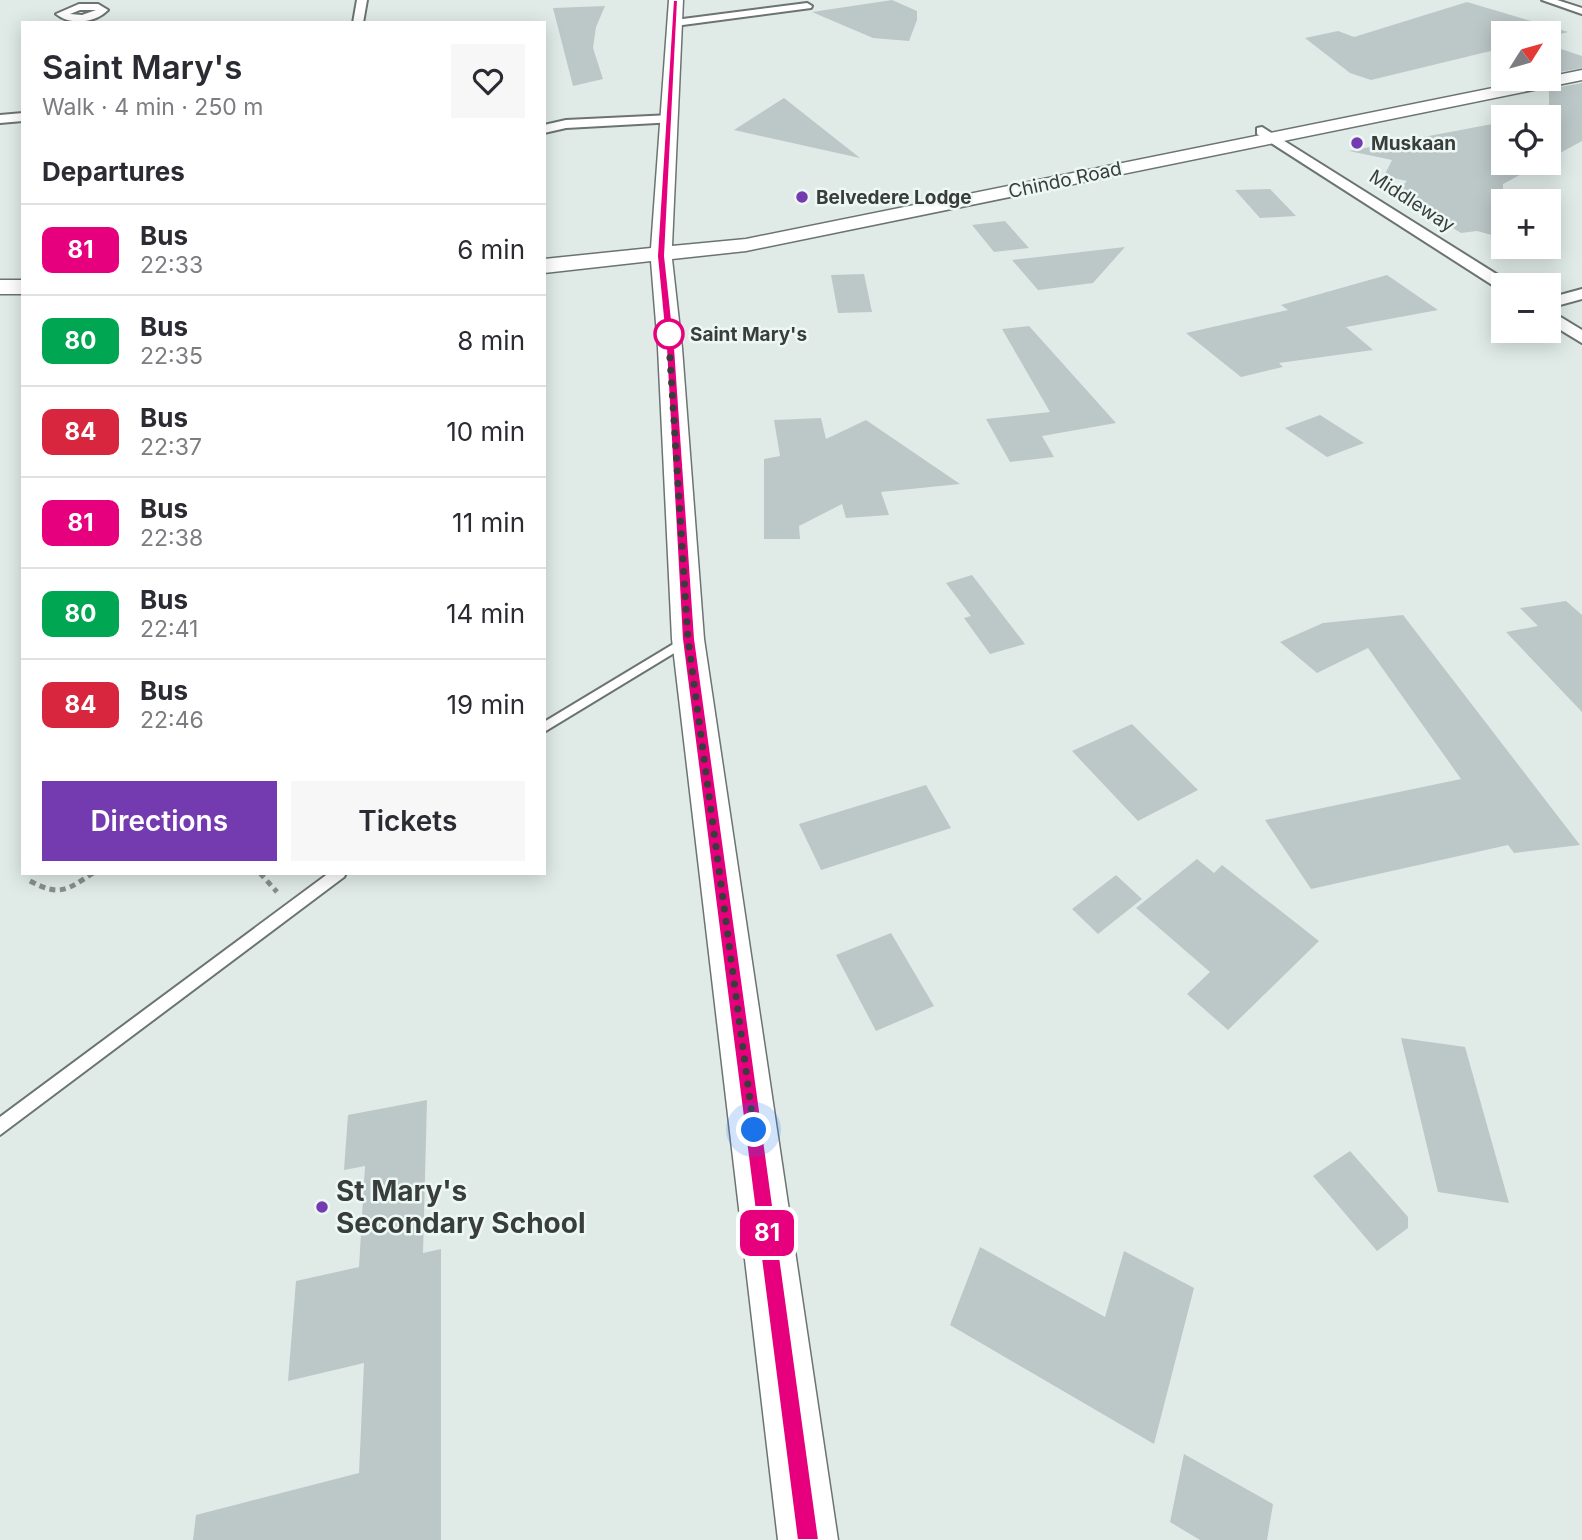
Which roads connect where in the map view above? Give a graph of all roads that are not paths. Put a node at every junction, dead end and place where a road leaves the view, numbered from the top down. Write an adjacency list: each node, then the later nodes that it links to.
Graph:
1 (362, 0): 6 (street)
2 (676, 0): 7 (main road)
3 (1547, 0): 5 (street)
4 (807, 6): 7 (street)
5 (1582, 11)
6 (358, 21)
7 (675, 23): 14 (main road)
8 (1582, 65): 9 (main road)
9 (1561, 69)
10 (1582, 75): 16 (main road, Chindo Road)
11 (1491, 85): 16 (main road, Chindo Road)
12 (21, 117): 13 (street)
13 (0, 119)
14 (671, 119): 15 (street); 17 (main road)
15 (546, 129)
16 (1268, 134): 18 (main road, Chindo Road); 22 (street, Middleway)
17 (669, 244): 18 (main road); 18 (main road, Chindo Road); 18 (main road); 20 (main road, Chindo Road); 20 (main road); 31 (main road)
18 (720, 244)
19 (546, 256): 20 (main road, Chindo Road)
20 (603, 256): 21 (main road, Chindo Road)
21 (546, 266)
22 (1491, 277)
23 (0, 278): 24 (main road)
24 (21, 278)
25 (21, 286): 26 (main road)
26 (0, 287)
27 (1582, 294): 28 (street)
28 (1561, 300)
29 (1561, 323): 30 (street)
30 (1582, 338)
31 (688, 639): 32 (lane); 35 (main road)
32 (546, 728)
33 (335, 875): 34 (lane)
34 (0, 1127)
35 (808, 1540)

